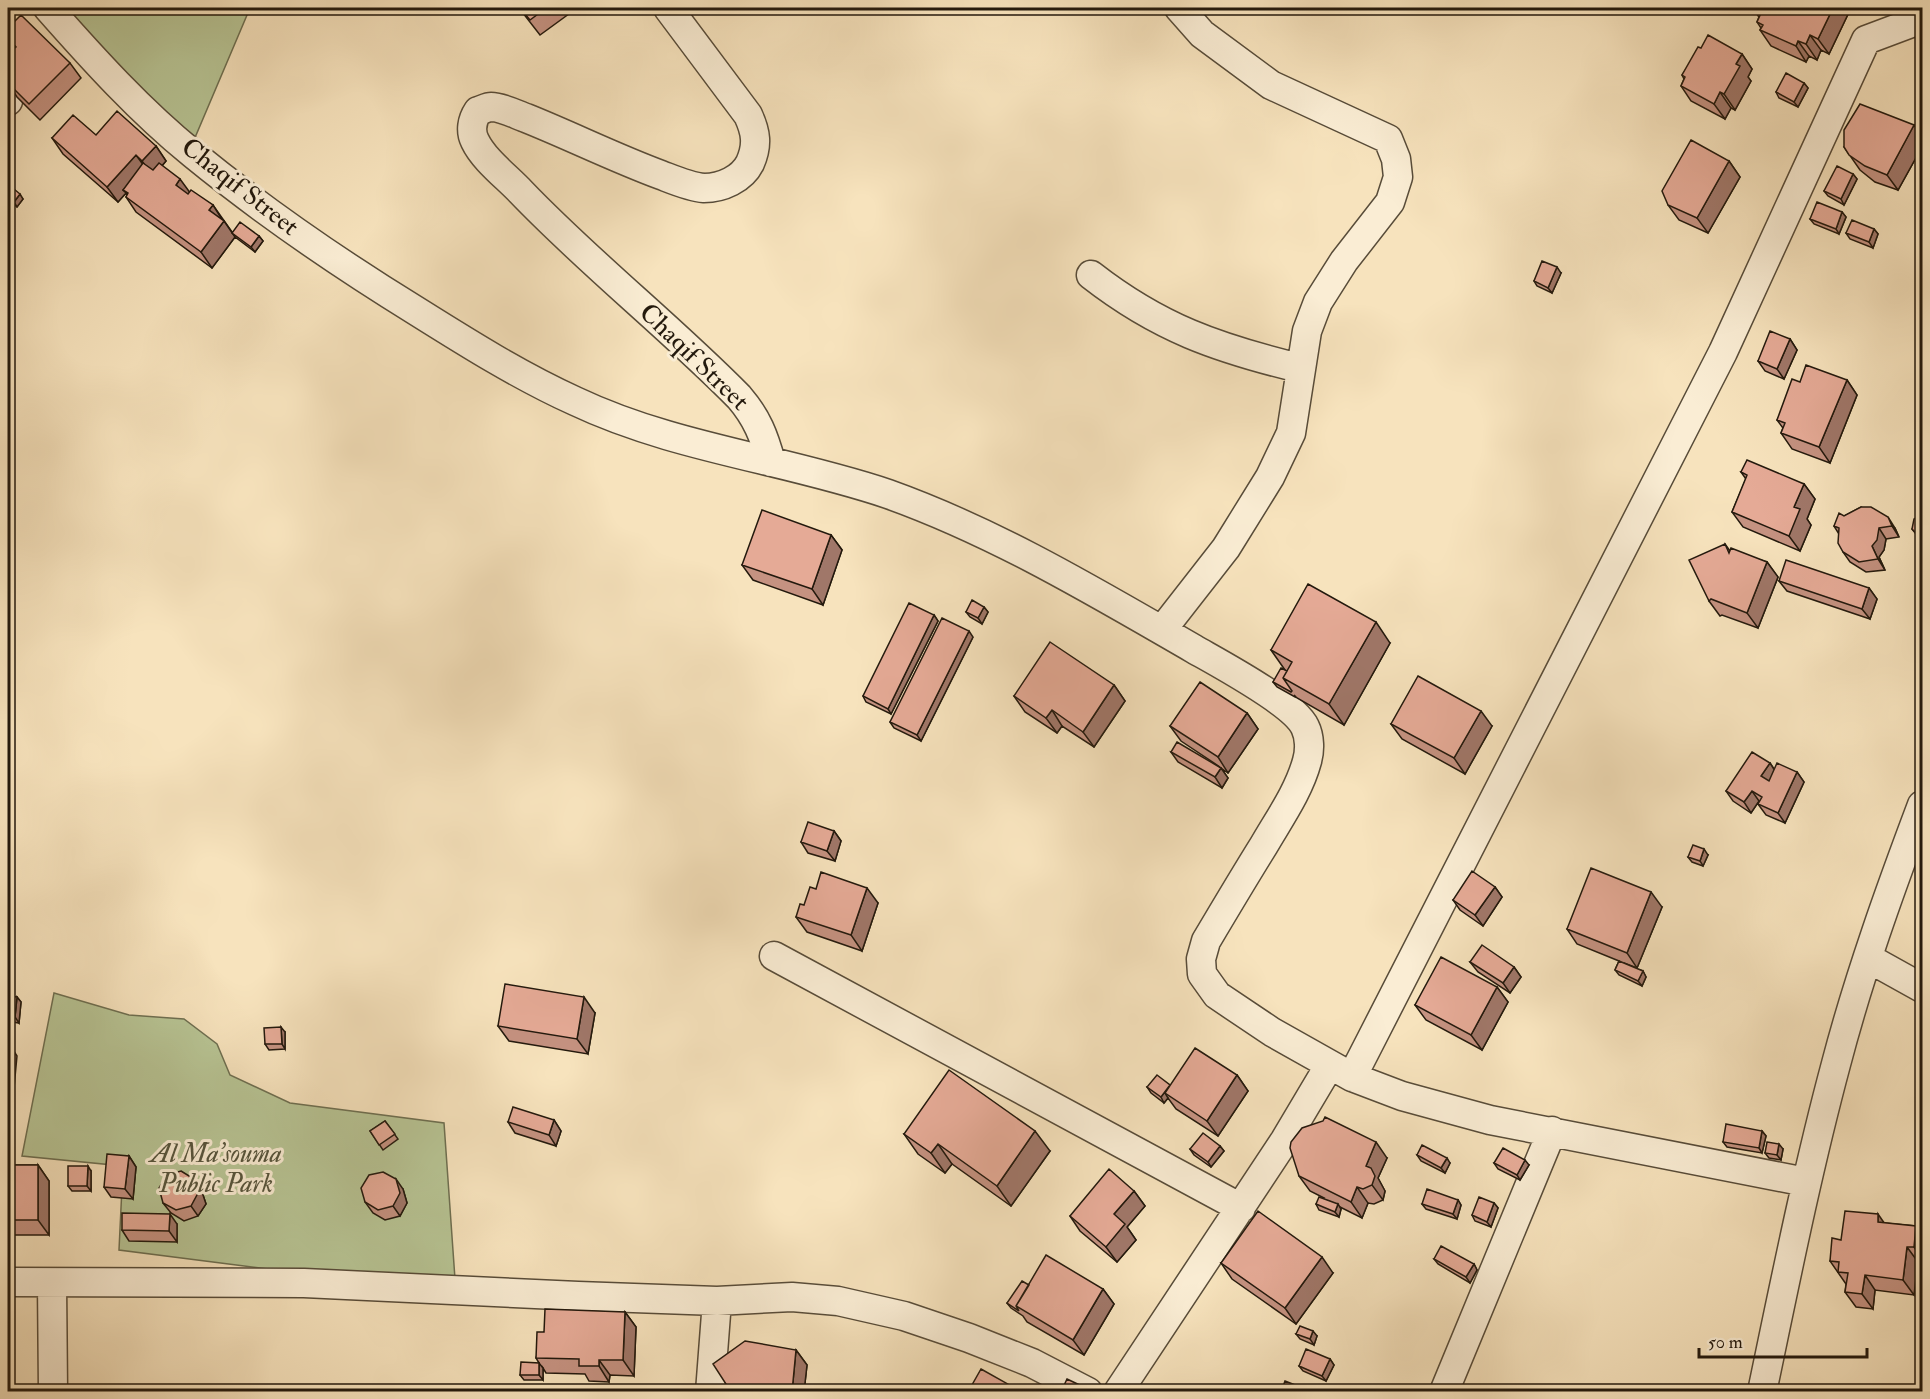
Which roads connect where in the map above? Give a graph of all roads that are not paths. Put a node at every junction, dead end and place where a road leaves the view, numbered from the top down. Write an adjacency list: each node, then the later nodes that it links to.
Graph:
1 (48, 8): 9 (street, Chaqif Street)
2 (668, 8): 9 (street, Chaqif Street)
3 (1179, 8): 8 (street)
4 (1923, 19): 15 (street)
5 (8, 90): 6 (street)
6 (8, 101)
7 (1091, 275): 8 (street)
8 (1299, 368): 10 (street)
9 (771, 462): 10 (street)
10 (1162, 630): 15 (street)
11 (1923, 806): 13 (street)
12 (774, 956): 18 (street)
13 (1868, 958): 14 (street); 17 (street)
14 (1923, 988)
15 (1341, 1071): 16 (street); 18 (street)
16 (1552, 1131): 17 (street); 26 (street)
17 (1806, 1182): 27 (street)
18 (1241, 1208): 25 (street)
19 (8, 1282): 20 (street)
20 (52, 1283): 21 (street); 22 (street)
21 (717, 1301): 23 (street); 24 (street)
22 (53, 1392)
23 (710, 1392)
24 (1088, 1392)
25 (1118, 1392)
26 (1444, 1392)
27 (1762, 1392)

